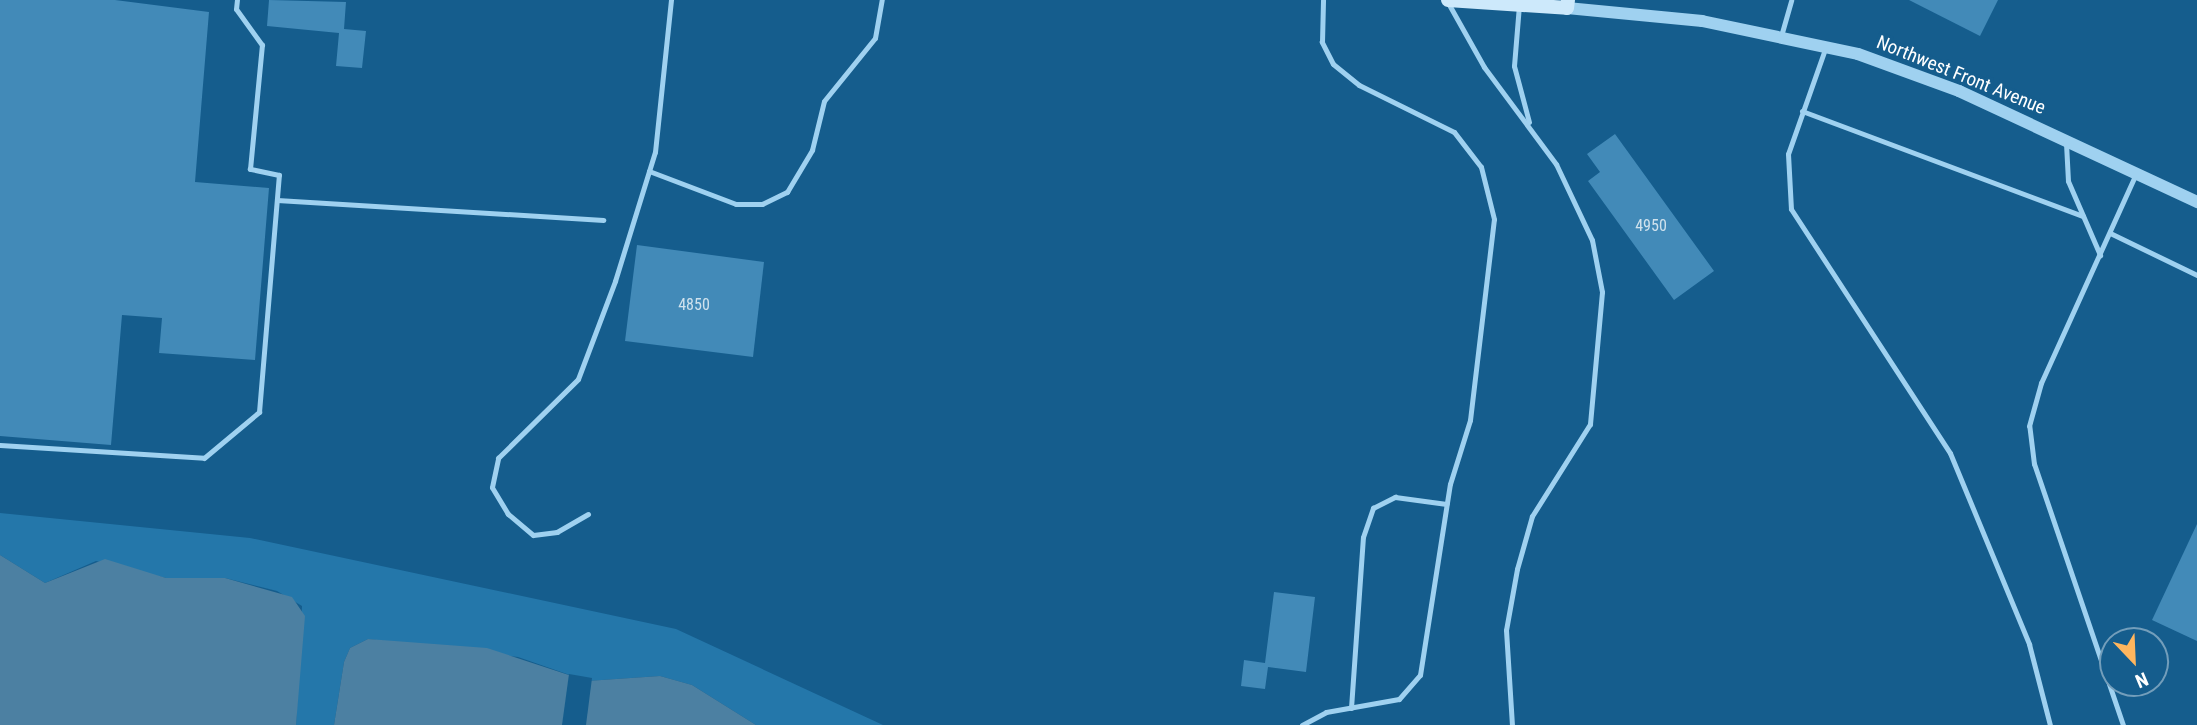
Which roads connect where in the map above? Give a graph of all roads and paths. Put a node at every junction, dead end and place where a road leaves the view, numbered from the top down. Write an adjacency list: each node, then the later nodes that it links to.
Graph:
1 (236, 0): 16 (lane)
2 (671, 0): 14 (lane)
3 (882, 0): 14 (lane)
4 (1323, 0): 24 (lane)
5 (1447, 0): 8 (main road, Northwest Front Avenue); 12 (lane)
6 (1791, 0): 9 (lane)
7 (1567, 4): 8 (main road, Northwest Front Avenue); 9 (street, Northwest Front Avenue)
8 (1519, 5): 12 (lane)
9 (1781, 36): 10 (street, Northwest Front Avenue)
10 (1827, 46): 11 (lane); 13 (street, Northwest Front Avenue)
11 (1802, 111): 18 (lane); 29 (lane)
12 (1533, 131): 28 (lane)
13 (2067, 140): 15 (street, Northwest Front Avenue); 18 (lane)
14 (649, 171): 25 (lane)
15 (2136, 173): 17 (street, Northwest Front Avenue); 20 (lane)
16 (277, 200): 19 (lane); 23 (lane)
17 (2197, 202)
18 (2082, 216): 21 (lane)
19 (603, 220)
20 (2109, 233): 21 (lane); 22 (lane)
21 (2100, 255): 30 (lane)
22 (2197, 275)
23 (0, 445)
24 (1447, 504): 26 (lane); 26 (lane)
25 (588, 514)
26 (1350, 708): 27 (lane)
27 (1302, 725)
28 (1512, 725)
29 (2050, 725)
30 (2123, 725)

